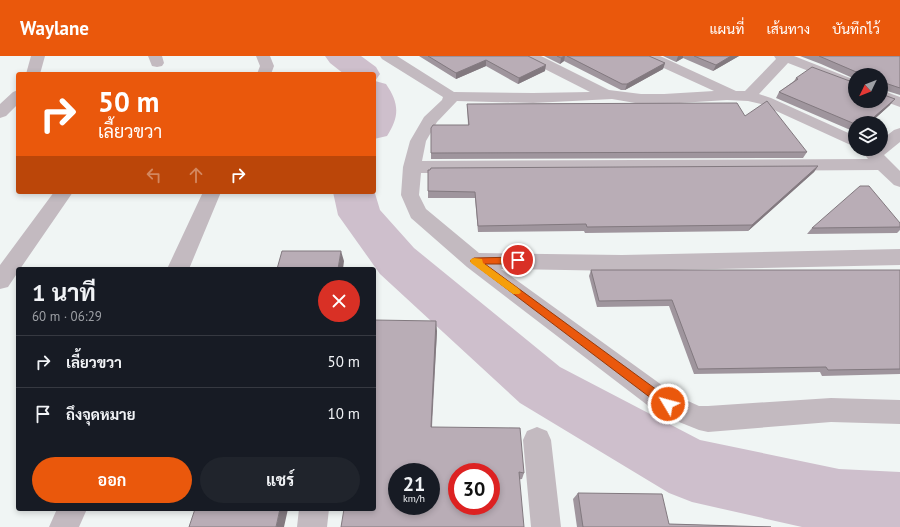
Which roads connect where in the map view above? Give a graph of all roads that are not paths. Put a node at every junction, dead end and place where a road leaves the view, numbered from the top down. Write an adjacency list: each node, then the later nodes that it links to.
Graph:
1 (263, 56): 8 (street)
2 (387, 56): 10 (street)
3 (530, 56): 11 (street)
4 (649, 56): 12 (street)
5 (42, 57): 7 (street)
6 (785, 57): 9 (street); 12 (street)
7 (34, 72)
8 (265, 72)
9 (848, 82)
10 (451, 96): 11 (street); 21 (street)
11 (617, 96): 12 (street)
12 (742, 96): 18 (street)
13 (16, 97): 16 (street)
14 (888, 98): 15 (street)
15 (900, 102)
16 (0, 113)
17 (900, 133): 19 (street)
18 (848, 139)
19 (888, 144)
20 (875, 156): 21 (street); 22 (street)
21 (412, 167): 26 (street)
22 (900, 180)
23 (63, 194): 28 (street)
24 (211, 194): 27 (street)
25 (900, 257): 26 (street)
26 (474, 261): 29 (street)
27 (179, 267)
28 (0, 281)
29 (900, 412)
30 (537, 440): 35 (street)
31 (71, 511): 33 (street)
32 (314, 511): 34 (street)
33 (64, 527)
34 (312, 527)
35 (546, 527)

